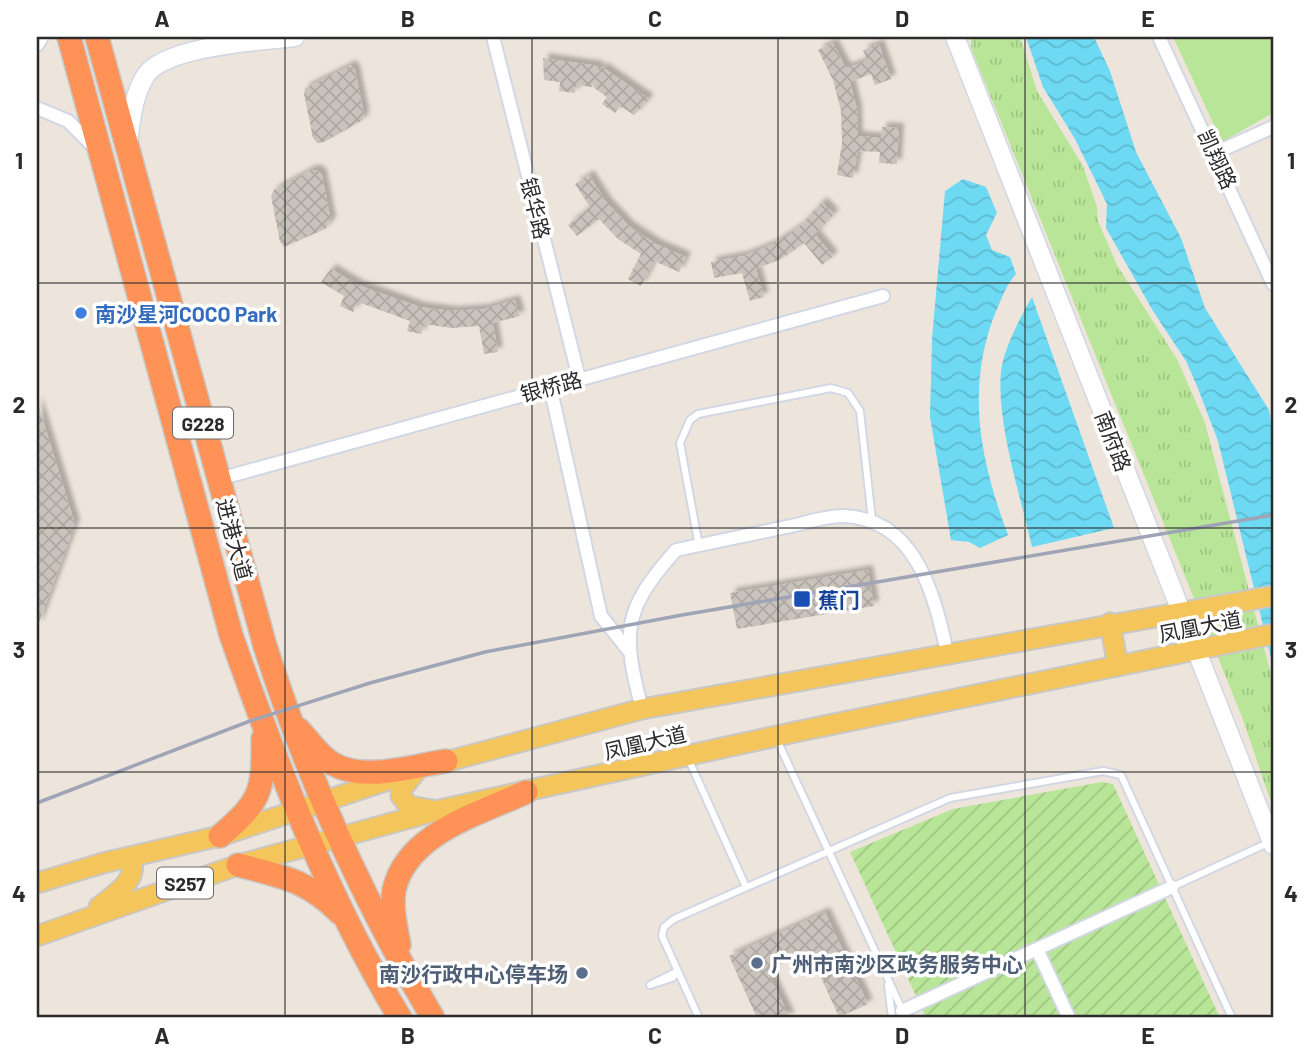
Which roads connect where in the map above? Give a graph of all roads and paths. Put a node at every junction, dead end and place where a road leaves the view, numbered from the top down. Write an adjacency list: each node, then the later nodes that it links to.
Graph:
1 (42, 37): 9 (street)
2 (69, 37): 14 (highway, 进港大道 / G228)
3 (97, 37): 12 (highway, 进港大道 / G228)
4 (295, 37): 8 (street)
5 (493, 37): 17 (street, 银华路)
6 (955, 37): 23 (street, 南府路)
7 (1159, 37): 13 (street, 凯翔路)
8 (181, 44): 12 (street)
9 (37, 45)
10 (37, 108): 14 (street)
11 (1273, 127): 13 (street)
12 (127, 146): 19 (highway, 进港大道 / G228)
13 (1215, 153): 15 (street, 凯翔路)
14 (103, 163): 32 (highway, 进港大道 / G228)
15 (1273, 284)
16 (883, 296): 17 (street, 银桥路)
17 (579, 378): 18 (street, 银桥路)
18 (550, 386): 19 (street, 银桥路); 27 (street)
19 (219, 479): 31 (highway, 进港大道 / G228)
20 (872, 520): 21 (street); 21 (lane); 28 (street)
21 (699, 546): 27 (street)
22 (1273, 596): 23 (main road, 凤凰大道)
23 (1179, 611): 24 (main road, 凤凰大道); 26 (street, 南府路)
24 (1110, 623): 28 (main road, 凤凰大道); 29 (main road)
25 (1264, 636): 26 (main road, 凤凰大道)
26 (1197, 649): 29 (main road, 凤凰大道); 43 (street, 南府路)
27 (629, 651): 30 (street)
28 (947, 652): 30 (main road, 凤凰大道)
29 (1118, 666): 33 (main road, 凤凰大道)
30 (642, 709): 35 (main road, 凤凰大道)
31 (287, 716): 35 (highway); 38 (highway, 进港大道 / G228)
32 (263, 726): 40 (highway, 进港大道 / G228); 41 (highway)
33 (776, 736): 34 (main road, 凤凰大道); 45 (lane)
34 (687, 756): 37 (main road, 凤凰大道); 49 (lane)
35 (446, 761): 36 (main road, 凤凰大道)
36 (417, 770): 38 (main road, 凤凰大道); 39 (main road)
37 (526, 792): 39 (main road, 凤凰大道); 57 (highway)
38 (322, 804): 40 (main road, 凤凰大道 / S257); 42 (highway, 进港大道 / G228)
39 (439, 810): 42 (main road, 凤凰大道)
40 (298, 812): 41 (main road, 凤凰大道 / S257); 44 (highway, 进港大道 / G228)
41 (220, 836): 46 (main road, 凤凰大道 / S257)
42 (337, 838): 44 (main road, 凤凰大道 / S257); 53 (highway, 进港大道 / G228)
43 (1273, 843): 50 (lane)
44 (312, 844): 47 (main road, 凤凰大道 / S257); 52 (highway, 进港大道 / G228)
45 (828, 850): 49 (lane); 50 (lane); 58 (lane)
46 (131, 857): 48 (main road, 凤凰大道 / S257); 51 (main road)
47 (237, 866): 51 (main road, 凤凰大道 / S257); 52 (highway)
48 (37, 883)
49 (746, 887): 62 (lane)
50 (1172, 887): 56 (street); 64 (lane)
51 (84, 918): 54 (main road, 凤凰大道 / S257)
52 (349, 921): 55 (highway, 进港大道 / G228)
53 (385, 932): 55 (highway); 57 (highway, 进港大道 / G228)
54 (37, 936)
55 (360, 945): 60 (highway, 进港大道 / G228)
56 (1037, 949): 59 (street); 63 (street)
57 (403, 969): 61 (highway, 进港大道 / G228)
58 (886, 976): 59 (lane); 59 (lane)
59 (900, 1016)
60 (400, 1018)
61 (433, 1018)
62 (699, 1018)
63 (1069, 1018)
64 (1232, 1018)

